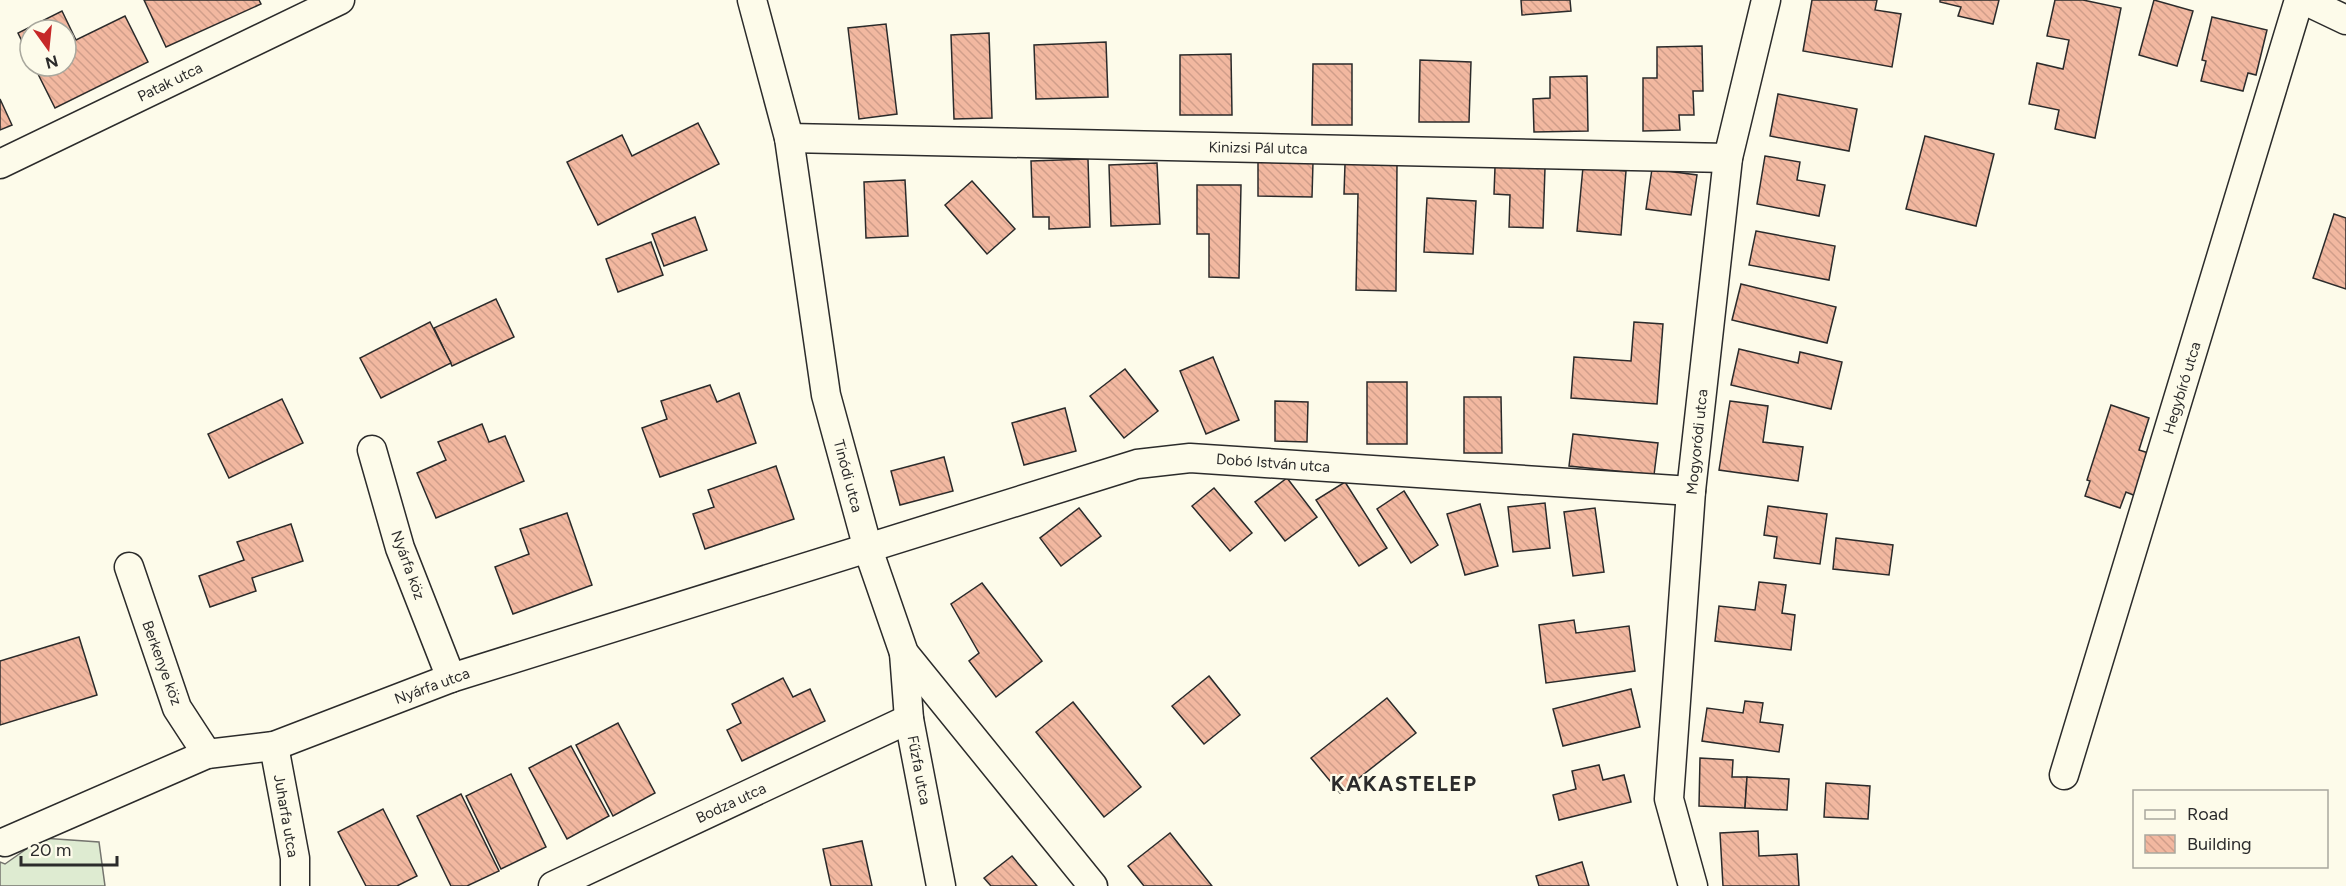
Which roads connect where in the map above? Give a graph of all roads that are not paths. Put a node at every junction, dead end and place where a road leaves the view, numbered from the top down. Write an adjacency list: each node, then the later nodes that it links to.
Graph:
1 (340, 0): 9 (street, Patak utca)
2 (752, 0): 7 (street, Tinódi utca)
3 (1766, 0): 8 (street, Mogyoródi utca)
4 (2299, 0): 19 (street, Hegybíró utca)
5 (2304, 0): 6 (street)
6 (2346, 20)
7 (789, 138): 8 (street, Kinizsi Pál utca); 12 (street, Tinódi utca)
8 (1728, 158): 11 (street, Mogyoródi utca)
9 (0, 164)
10 (372, 450): 15 (street, Nyárfa köz)
11 (1691, 491): 12 (street, Dobó István utca); 25 (street, Mogyoródi utca)
12 (868, 549): 14 (street, Tinódi utca); 15 (street, Nyárfa utca)
13 (129, 567): 18 (street, Berkenye köz)
14 (903, 653): 16 (street, Fűzfa utca); 24 (street, Tinódi utca)
15 (451, 678): 17 (street, Nyárfa utca)
16 (909, 719): 22 (street, Bodza utca); 23 (street, Fűzfa utca)
17 (274, 746): 18 (street, Nyárfa utca); 21 (street, Juharfa utca)
18 (207, 754): 20 (street, Nyárfa utca)
19 (2064, 775)
20 (5, 842)
21 (295, 886)
22 (553, 886)
23 (941, 886)
24 (1093, 886)
25 (1693, 886)

